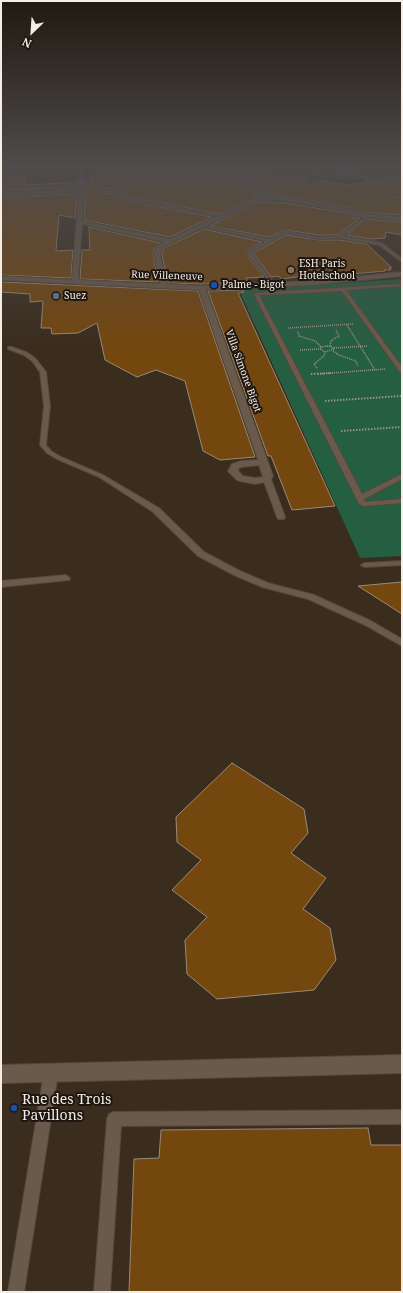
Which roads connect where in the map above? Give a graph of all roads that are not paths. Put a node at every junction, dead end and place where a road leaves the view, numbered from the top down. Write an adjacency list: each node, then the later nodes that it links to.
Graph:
1 (80, 227): 12 (street)
2 (106, 227): 8 (street)
3 (197, 227): 8 (street)
4 (207, 227): 7 (lane)
5 (353, 227): 6 (lane)
6 (339, 237): 7 (lane); 9 (lane)
7 (270, 240): 15 (lane)
8 (171, 241): 14 (street)
9 (402, 261)
10 (402, 274): 15 (street, Rue Villeneuve)
11 (1, 278): 12 (street, Rue Villeneuve)
12 (75, 282): 14 (street, Rue Villeneuve)
13 (402, 285): 17 (lane)
14 (164, 286): 16 (street, Rue Villeneuve)
15 (273, 286): 16 (street, Rue Villeneuve)
16 (202, 288): 20 (street, Villa Simone Bigot)
17 (343, 289): 19 (lane); 23 (lane)
18 (10, 348): 30 (lane)
19 (401, 370)
20 (263, 462): 22 (street, Villa Simone Bigot); 22 (street)
21 (402, 476): 23 (lane)
22 (267, 479): 25 (lane)
23 (360, 498): 24 (lane)
24 (402, 501)
25 (281, 517)
26 (402, 563): 27 (lane)
27 (365, 565)
28 (66, 578): 29 (lane)
29 (1, 584)
30 (402, 643)
31 (402, 1064): 32 (street)
32 (51, 1073): 33 (street); 35 (lane)
33 (1, 1074)
34 (402, 1117): 36 (lane)
35 (16, 1292)
36 (102, 1292)

